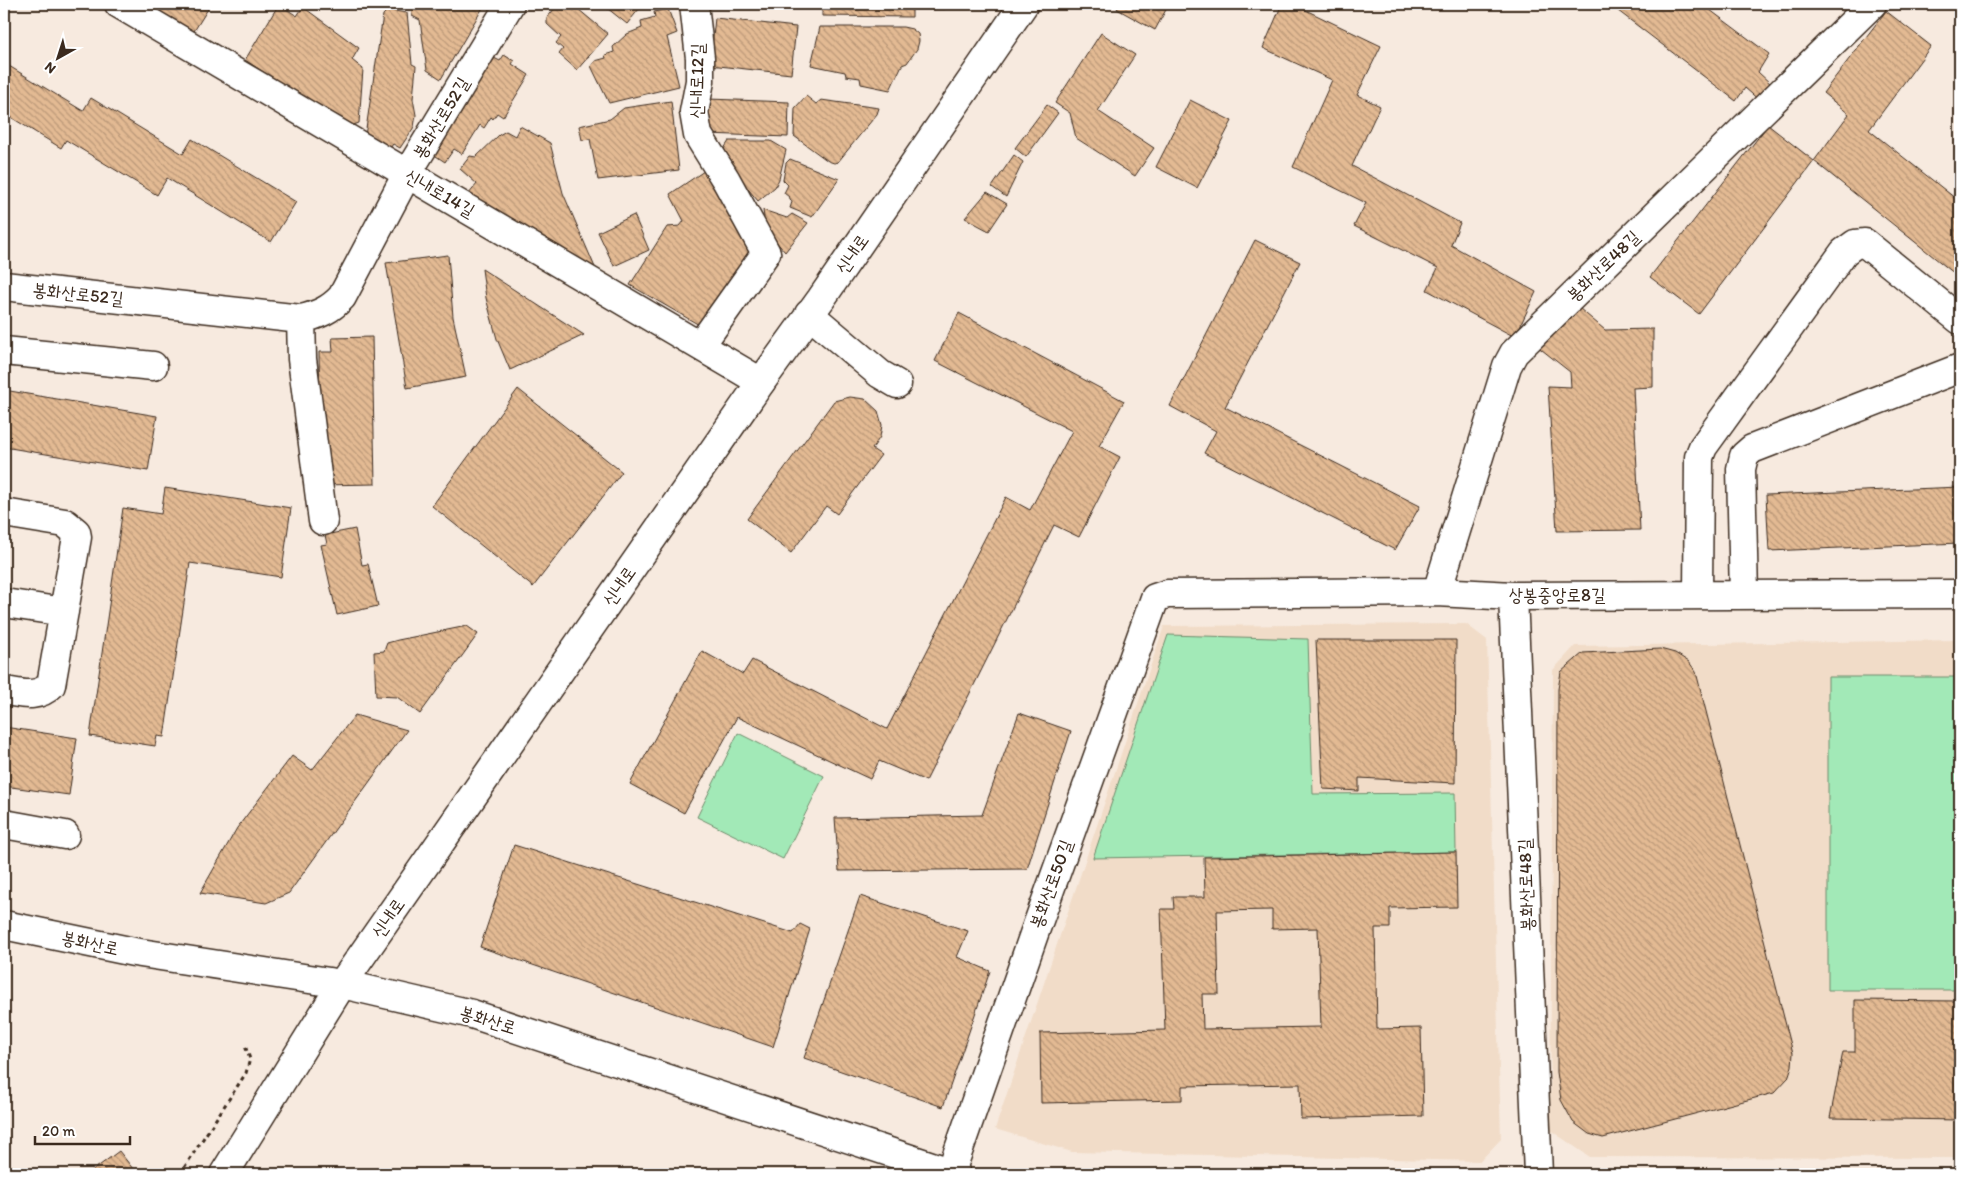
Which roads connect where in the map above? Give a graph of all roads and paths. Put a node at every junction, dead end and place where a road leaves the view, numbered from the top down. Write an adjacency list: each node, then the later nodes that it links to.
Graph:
1 (119, 4): 6 (street, 신내로14길)
2 (510, 4): 6 (street, 봉화산로52길)
3 (694, 4): 11 (street, 신내로12길)
4 (1024, 4): 8 (street, 신내로)
5 (1872, 4): 19 (street, 봉화산로48길)
6 (407, 174): 9 (street, 봉화산로52길); 11 (street, 신내로14길)
7 (4, 286): 9 (street, 봉화산로52길)
8 (809, 314): 15 (street, 신내로); 16 (street)
9 (301, 319): 18 (street)
10 (1960, 320): 21 (street)
11 (700, 346): 15 (street, 신내로14길)
12 (4, 351): 13 (street)
13 (153, 366)
14 (1960, 368): 22 (street)
15 (761, 382): 31 (street, 신내로)
16 (897, 384)
17 (4, 513): 26 (street)
18 (323, 521)
19 (1437, 592): 23 (street, 상봉중앙로8길); 24 (street, 상봉중앙로8길)
20 (1960, 594): 22 (street, 상봉중앙로8길)
21 (1698, 595): 22 (street, 상봉중앙로8길); 23 (street, 상봉중앙로8길)
22 (1744, 595)
23 (1514, 596): 36 (street, 봉화산로48길)
24 (1155, 598): 33 (street, 봉화산로50길)
25 (4, 603): 26 (street)
26 (64, 612): 27 (street)
27 (4, 691)
28 (4, 824): 29 (street)
29 (65, 835)
30 (4, 925): 31 (street, 봉화산로)
31 (342, 984): 33 (street, 봉화산로); 35 (street, 신내로)
32 (245, 1046): 34 (path)
33 (954, 1173)
34 (180, 1174)
35 (224, 1174)
36 (1538, 1174)

